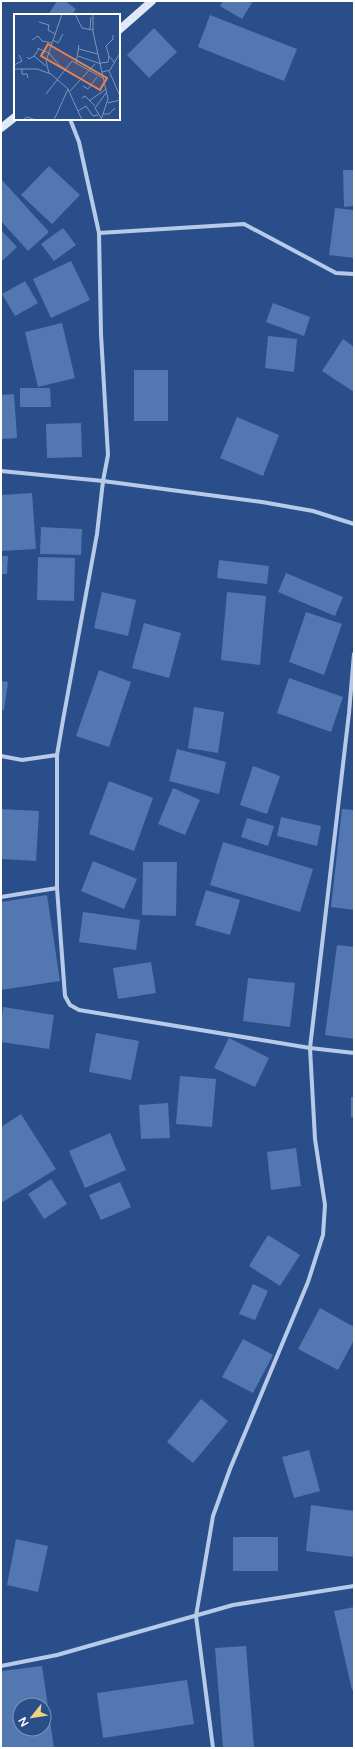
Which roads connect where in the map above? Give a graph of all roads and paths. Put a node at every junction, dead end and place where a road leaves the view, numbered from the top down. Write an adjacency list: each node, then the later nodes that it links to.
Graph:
1 (152, 1): 2 (main road)
2 (120, 29)
3 (14, 118): 5 (main road)
4 (70, 120): 6 (street)
5 (1, 128)
6 (99, 233): 7 (street); 9 (street)
7 (354, 274)
8 (1, 471): 9 (street)
9 (103, 481): 10 (street); 12 (street)
10 (354, 524)
11 (354, 654): 16 (street)
12 (58, 755): 13 (street); 14 (street)
13 (1, 756)
14 (57, 888): 15 (street); 16 (street)
15 (1, 897)
16 (310, 1048): 17 (street); 19 (street)
17 (354, 1053)
18 (354, 1586): 19 (street)
19 (196, 1616): 20 (street); 21 (street)
20 (1, 1666)
21 (213, 1748)

